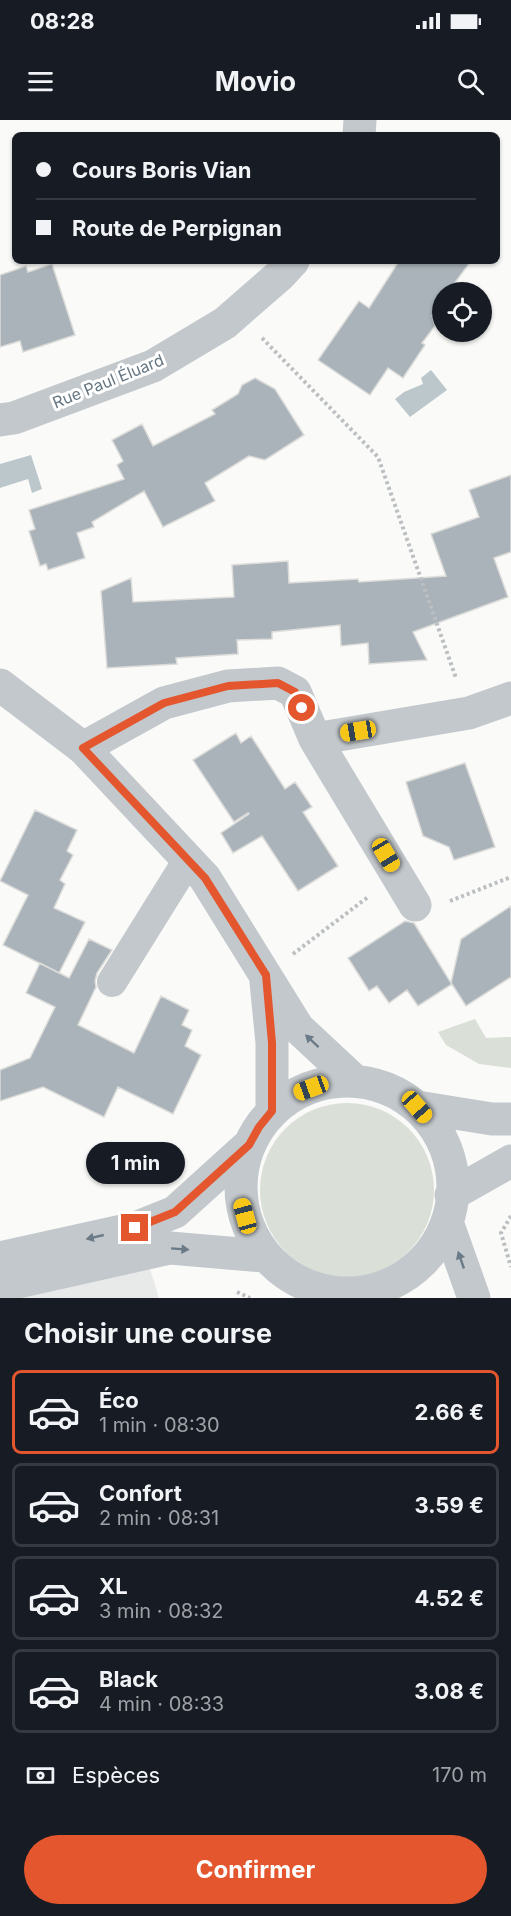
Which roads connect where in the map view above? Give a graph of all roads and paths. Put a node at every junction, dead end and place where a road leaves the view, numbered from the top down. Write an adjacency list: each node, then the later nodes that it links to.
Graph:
1 (290, 264): 3 (street, Rue Paul Éluard)
2 (265, 342): 6 (path)
3 (0, 420)
4 (0, 685): 8 (street)
5 (511, 698): 6 (street)
6 (468, 713): 7 (street)
7 (315, 739): 8 (street); 11 (street)
8 (83, 748): 9 (street)
9 (188, 860): 12 (street); 13 (street)
10 (511, 877): 11 (path)
11 (407, 890): 12 (path)
12 (266, 975): 14 (street, one-way to 12); 16 (street)
13 (112, 982)
14 (355, 1081): 15 (street); 16 (street)
15 (417, 1107): 17 (street); 20 (street)
16 (272, 1111): 18 (street)
17 (511, 1119)
18 (249, 1145): 22 (street); 23 (street, one-way to 23)
19 (511, 1161): 20 (street)
20 (449, 1209): 26 (street); 27 (street, one-way to 20)
21 (511, 1216): 24 (path)
22 (264, 1256): 25 (street, one-way to 22); 26 (street)
23 (0, 1258)
24 (511, 1268)
25 (0, 1286)
26 (404, 1291)
27 (474, 1298)

